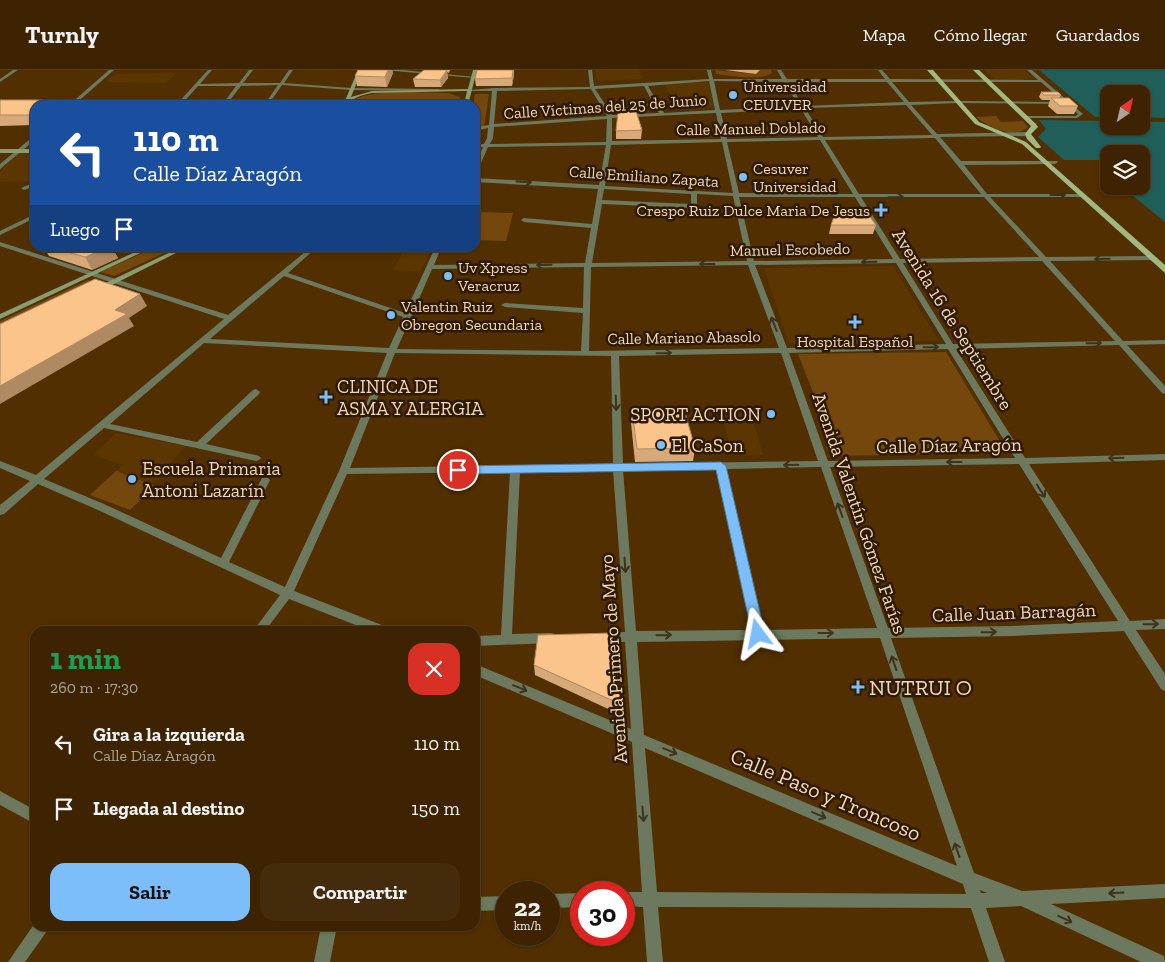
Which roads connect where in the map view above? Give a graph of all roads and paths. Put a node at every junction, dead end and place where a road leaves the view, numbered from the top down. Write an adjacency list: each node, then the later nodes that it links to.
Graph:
1 (16, 70): 18 (street)
2 (112, 70): 32 (street)
3 (210, 70): 25 (street)
4 (251, 70): 26 (street)
5 (291, 70): 23 (street)
6 (360, 70): 28 (main road)
7 (384, 70): 16 (street)
8 (475, 70): 16 (main road)
9 (590, 70): 27 (street)
10 (779, 70): 17 (street, Avenida 16 de Septiembre)
11 (880, 70): 19 (street)
12 (930, 70): 21 (main road)
13 (976, 70): 20 (main road)
14 (1029, 70): 22 (street)
15 (710, 75): 17 (street); 24 (street); 46 (street, Avenida Valentín Gómez Farías)
16 (474, 77): 31 (main road)
17 (783, 79): 19 (street); 45 (street, Avenida 16 de Septiembre)
18 (0, 81)
19 (888, 81): 21 (street); 43 (street)
20 (987, 81): 21 (street); 22 (street); 40 (main road)
21 (940, 82): 39 (main road)
22 (1042, 82): 41 (street)
23 (281, 84): 26 (street); 28 (street); 35 (street)
24 (645, 84): 27 (street); 42 (street)
25 (196, 85): 26 (street); 33 (street)
26 (238, 85): 34 (street)
27 (592, 88): 29 (street); 48 (street)
28 (351, 89): 30 (street); 36 (main road)
29 (495, 89): 31 (street); 50 (street)
30 (438, 90): 31 (main road); 37 (main road)
31 (472, 90): 38 (main road)
32 (77, 100)
33 (182, 100)
34 (228, 100)
35 (270, 100)
36 (346, 100)
37 (350, 100)
38 (468, 100)
39 (958, 102): 40 (street, Calle Víctimas del 25 de Junio); 43 (street, Calle Víctimas del 25 de Junio); 52 (main road)
40 (1009, 102): 41 (street, Calle Víctimas del 25 de Junio); 49 (main road)
41 (1067, 103): 49 (street)
42 (656, 104): 44 (street); 47 (street)
43 (906, 104): 45 (street, Calle Víctimas del 25 de Junio); 54 (street)
44 (638, 105)
45 (803, 107): 46 (street, Calle Víctimas del 25 de Junio); 55 (street, Avenida 16 de Septiembre)
46 (719, 112): 47 (street, Calle Víctimas del 25 de Junio); 57 (street, Avenida Valentín Gómez Farías)
47 (662, 114): 48 (street, Calle Víctimas del 25 de Junio)
48 (610, 117): 50 (street, Calle Víctimas del 25 de Junio); 58 (street)
49 (1024, 117): 53 (main road)
50 (492, 126): 51 (street, Calle Víctimas del 25 de Junio); 60 (street)
51 (480, 128)
52 (1001, 134): 53 (street, Calle Manuel Doblado); 54 (street, Calle Manuel Doblado); 65 (main road)
53 (1028, 134): 66 (main road)
54 (935, 136): 55 (street, Calle Manuel Doblado); 67 (street)
55 (822, 139): 57 (street, Calle Manuel Doblado); 77 (street, Avenida 16 de Septiembre)
56 (30, 141): 62 (street)
57 (725, 141): 58 (street, Calle Manuel Doblado); 74 (street, Avenida Valentín Gómez Farías)
58 (609, 143): 60 (street, Calle Manuel Doblado); 71 (street)
59 (480, 146): 60 (street, Calle Manuel Doblado)
60 (487, 146): 64 (street)
61 (0, 151): 62 (main road)
62 (19, 151): 63 (main road); 68 (street)
63 (30, 151)
64 (480, 160)
65 (1046, 162): 66 (street); 67 (street); 75 (main road)
66 (1055, 162): 89 (main road)
67 (961, 163): 76 (street)
68 (0, 167)
69 (480, 180): 71 (street, Calle Emiliano Zapata, one-way to 71)
70 (30, 186): 72 (street)
71 (602, 186): 73 (street, Calle Emiliano Zapata); 78 (street)
72 (24, 188)
73 (694, 193): 74 (street, Calle Emiliano Zapata); 78 (street)
74 (736, 195): 77 (street, Calle Emiliano Zapata); 92 (street, Avenida Valentín Gómez Farías)
75 (1081, 195): 76 (street, Calle Emiliano Zapata, one-way to 75); 88 (main road)
76 (986, 196): 77 (street, Calle Emiliano Zapata, one-way to 76); 90 (street)
77 (858, 197): 91 (street, Avenida 16 de Septiembre)
78 (599, 202): 81 (street)
79 (30, 218): 82 (street)
80 (524, 220): 81 (street)
81 (594, 226): 93 (street)
82 (0, 233)
83 (0, 244): 97 (street)
84 (138, 252): 97 (main road)
85 (175, 252): 98 (main road)
86 (308, 252): 96 (street)
87 (436, 252): 94 (street)
88 (1151, 258): 90 (street, Manuel Escobedo, one-way to 90); 95 (main road)
89 (1165, 259)
90 (1044, 260): 91 (street, Manuel Escobedo); 107 (street)
91 (897, 262): 92 (street, Manuel Escobedo, one-way to 92); 108 (street, Avenida 16 de Septiembre)
92 (751, 264): 93 (street, Manuel Escobedo, one-way to 93); 109 (street, Avenida Valentín Gómez Farías, one-way to 92)
93 (588, 265): 94 (street, Manuel Escobedo, one-way to 94); 101 (street)
94 (430, 267): 102 (street)
95 (1165, 270)
96 (282, 273): 102 (street); 104 (street)
97 (92, 274): 98 (street); 103 (main road)
98 (114, 281): 99 (main road); 104 (street)
99 (87, 294)
100 (505, 305): 101 (street)
101 (587, 311): 111 (street)
102 (408, 316): 110 (street)
103 (0, 317)
104 (230, 318): 105 (street)
105 (203, 341): 110 (street, Calle Mariano Abasolo); 115 (street)
106 (1165, 342): 107 (street, Calle Mariano Abasolo)
107 (1121, 343): 108 (street, Calle Mariano Abasolo, one-way to 107); 113 (street)
108 (952, 347): 109 (street, Calle Mariano Abasolo, one-way to 108); 119 (street, Avenida 16 de Septiembre)
109 (784, 350): 112 (street, Calle Mariano Abasolo, one-way to 109); 121 (street, Avenida Valentín Gómez Farías)
110 (392, 351): 111 (street, Calle Mariano Abasolo); 125 (street)
111 (585, 353): 112 (street, Calle Mariano Abasolo)
112 (615, 354): 123 (street, Avenida Primero de Mayo, one-way to 123)
113 (1165, 391)
114 (256, 392): 116 (street)
115 (102, 425): 116 (street); 126 (street)
116 (198, 446): 118 (street)
117 (1165, 457): 119 (street, Calle Díaz Aragón, one-way to 119)
118 (256, 458)
119 (1022, 461): 121 (street, Calle Díaz Aragón, one-way to 121); 132 (street, Avenida 16 de Septiembre, one-way to 132)
120 (0, 464): 126 (street)
121 (824, 464): 122 (street, Calle Díaz Aragón, one-way to 122); 135 (street, Avenida Valentín Gómez Farías, one-way to 121)
122 (721, 466): 123 (street, Calle Díaz Aragón); 136 (street)
123 (618, 468): 124 (street, Calle Díaz Aragón); 137 (street, Avenida Primero de Mayo, one-way to 137)
124 (515, 469): 125 (street, Calle Díaz Aragón); 140 (street)
125 (344, 471): 130 (street)
126 (36, 480): 128 (street); 129 (street)
127 (265, 480): 129 (street)
128 (0, 511)
129 (224, 564): 130 (street)
130 (287, 593): 133 (street); 134 (street)
131 (1165, 624): 132 (street, Calle Juan Barragán, one-way to 131)
132 (1127, 625): 135 (street, Calle Juan Barragán, one-way to 132); 143 (street, Avenida 16 de Septiembre)
133 (263, 626)
134 (370, 626)
135 (884, 633): 136 (street, Calle Juan Barragán, one-way to 135); 147 (street, Avenida Valentín Gómez Farías, one-way to 135)
136 (758, 634): 137 (street, Calle Juan Barragán, one-way to 136)
137 (630, 636): 138 (street, Calle Juan Barragán); 144 (street, Avenida Primero de Mayo)
138 (592, 637)
139 (563, 638): 140 (street)
140 (506, 640): 141 (street)
141 (480, 641)
142 (480, 671): 144 (street, Calle Paso y Troncoso, one-way to 144)
143 (1165, 686)
144 (637, 737): 147 (street, Calle Paso y Troncoso, one-way to 147); 149 (street, Avenida Primero de Mayo, one-way to 149)
145 (0, 798): 146 (street)
146 (30, 814)
147 (966, 878): 150 (street, Calle Paso y Troncoso); 152 (street, Avenida Valentín Gómez Farías)
148 (1165, 890): 150 (street, one-way to 150)
149 (650, 898): 151 (street); 152 (street); 159 (street, Avenida Primero de Mayo)
150 (1023, 898): 152 (street); 161 (street, Calle Paso y Troncoso, one-way to 161)
151 (635, 899)
152 (976, 901): 160 (street, Avenida Valentín Gómez Farías)
153 (495, 903): 154 (street)
154 (480, 904)
155 (38, 931): 157 (street)
156 (328, 931): 158 (street)
157 (16, 962)
158 (322, 962)
159 (655, 962)
160 (997, 962)
161 (1158, 962)

